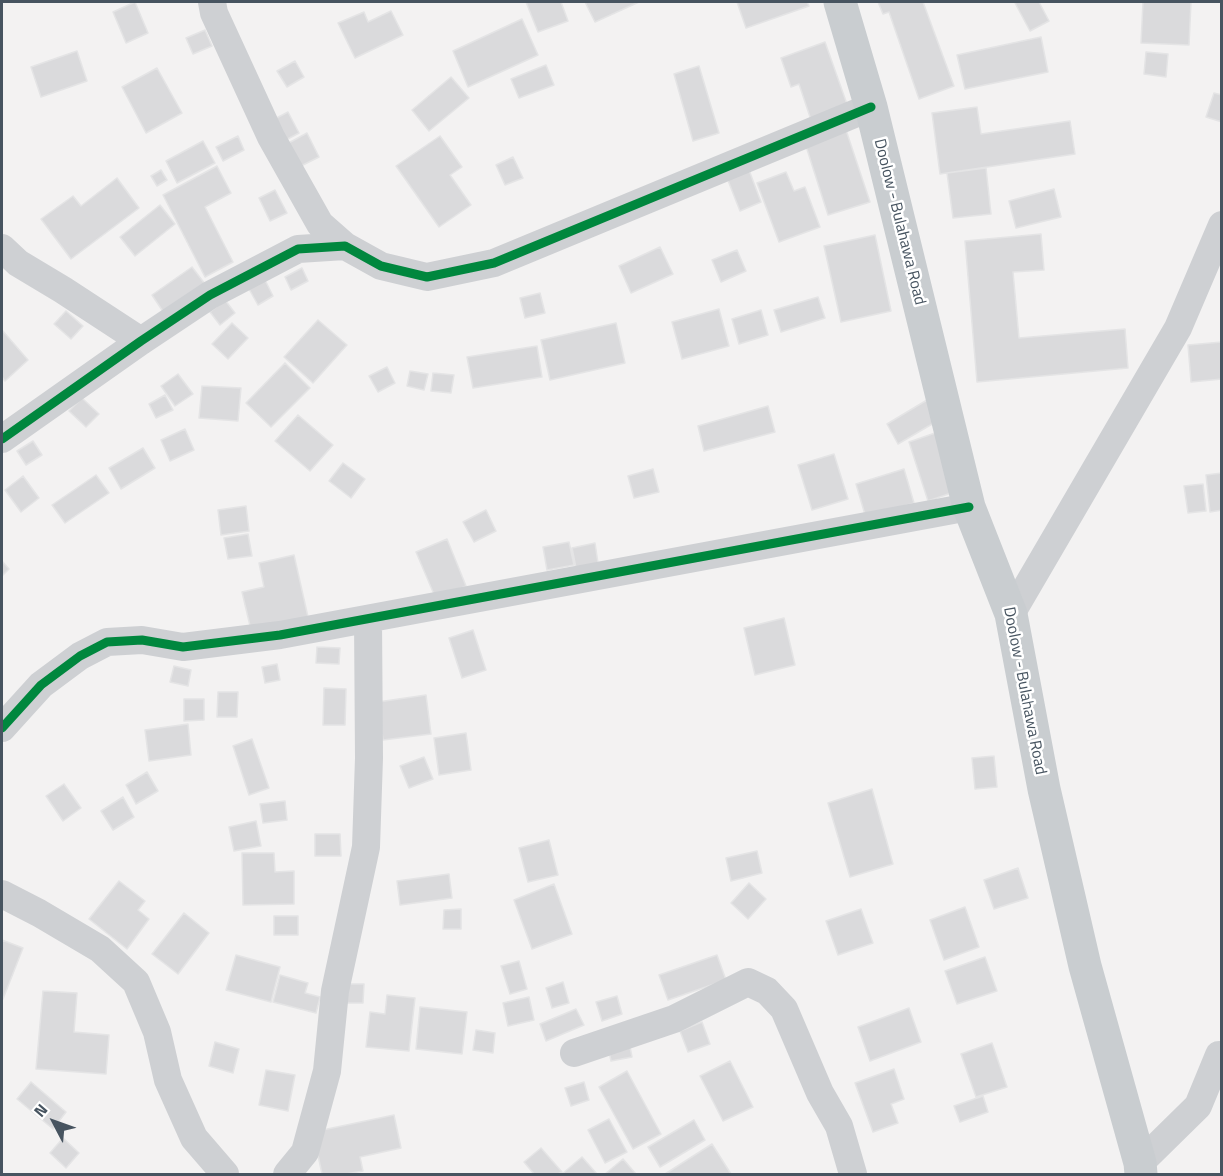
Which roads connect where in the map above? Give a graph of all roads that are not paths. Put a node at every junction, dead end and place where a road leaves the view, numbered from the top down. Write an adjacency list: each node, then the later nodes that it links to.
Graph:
1 (212, 2): 5 (street)
2 (840, 2): 3 (main road, Doolow - Bulahawa Road)
3 (871, 106): 5 (street); 9 (main road, Doolow - Bulahawa Road)
4 (1221, 225): 10 (street)
5 (345, 246): 7 (street)
6 (2, 248): 7 (street)
7 (141, 341): 8 (street)
8 (2, 439)
9 (969, 507): 10 (main road, Doolow - Bulahawa Road); 11 (street)
10 (1011, 614): 16 (main road, Doolow - Bulahawa Road)
11 (368, 619): 12 (street); 18 (street)
12 (2, 728)
13 (2, 894): 17 (street)
14 (574, 1053): 19 (street)
15 (1221, 1055): 16 (street)
16 (1141, 1169)
17 (225, 1174)
18 (287, 1174)
19 (853, 1174)

